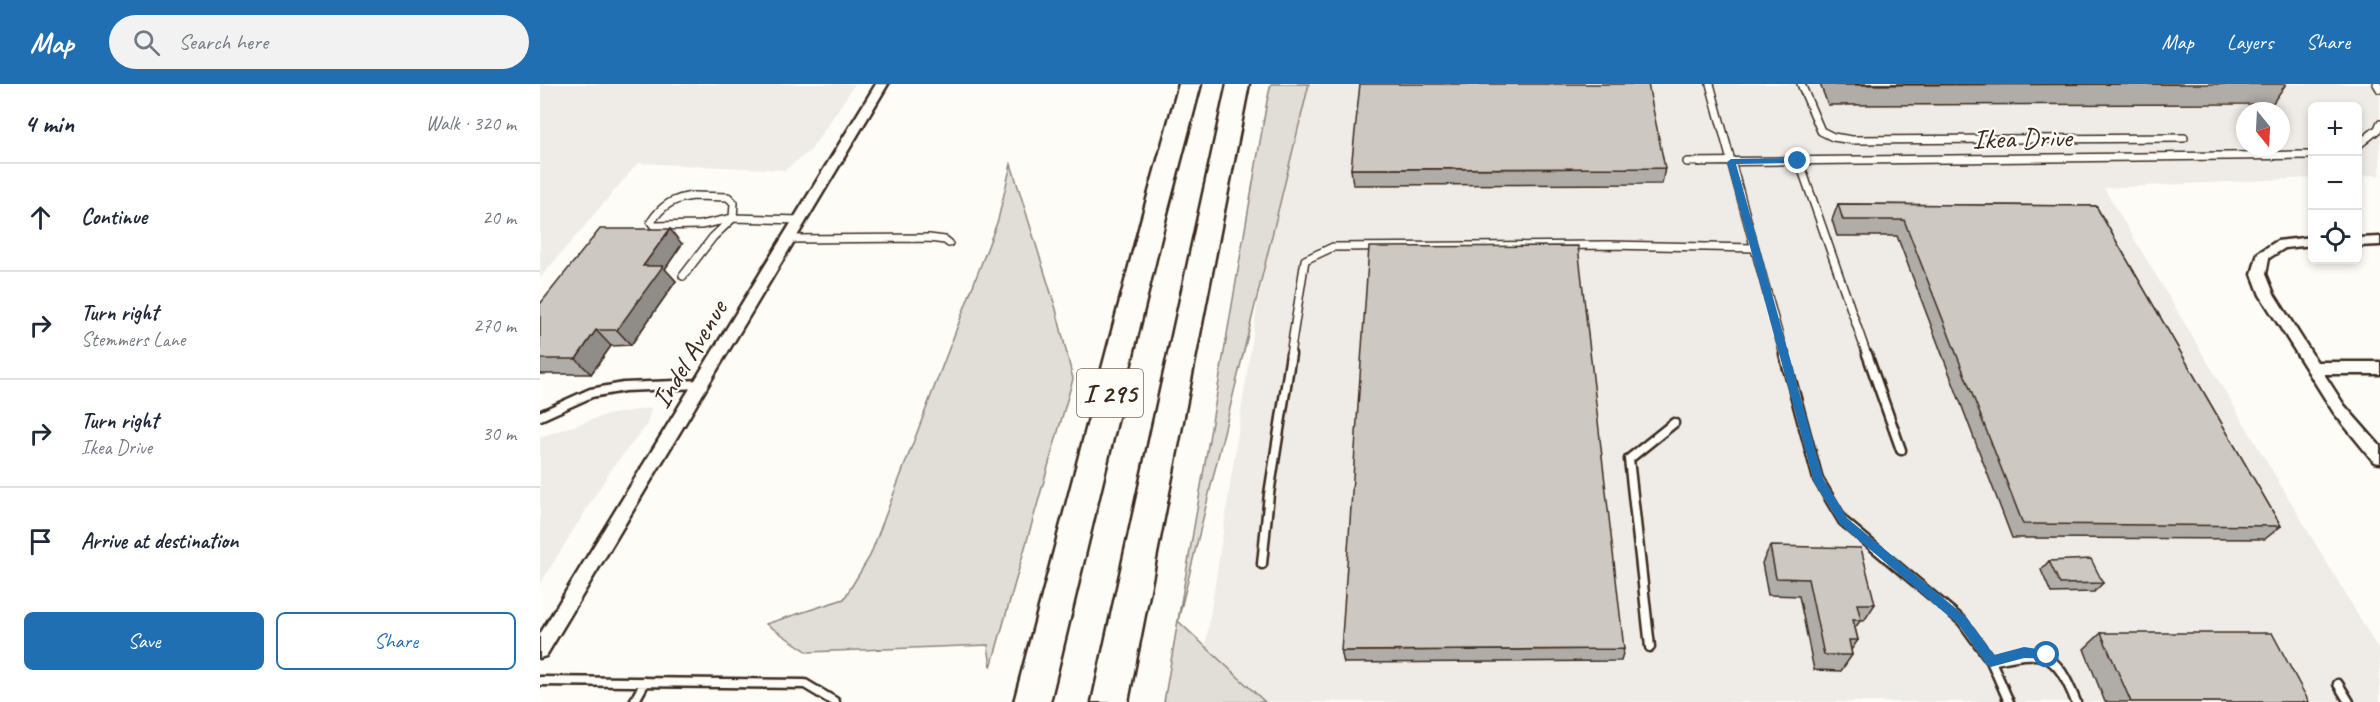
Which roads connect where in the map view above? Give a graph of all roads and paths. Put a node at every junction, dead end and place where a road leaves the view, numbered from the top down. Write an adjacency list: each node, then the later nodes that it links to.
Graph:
1 (882, 84): 18 (street, Indel Avenue)
2 (1190, 84): 42 (highway, I 295)
3 (1238, 84): 43 (highway, I 295)
4 (1710, 84): 16 (lane)
5 (1801, 84): 9 (lane)
6 (2377, 84): 7 (lane)
7 (2380, 89)
8 (2380, 124): 10 (lane)
9 (2184, 138)
10 (2362, 142)
11 (2290, 155): 12 (lane, Ikea Drive)
12 (2308, 155)
13 (2261, 156): 14 (lane, Ikea Drive)
14 (1798, 161): 16 (lane, Ikea Drive); 31 (lane)
15 (1687, 162): 16 (lane, Ikea Drive)
16 (1731, 162): 24 (lane)
17 (733, 218): 17 (lane); 18 (lane); 25 (lane)
18 (801, 220): 19 (street, Indel Avenue)
19 (789, 239): 23 (lane); 28 (street, Indel Avenue)
20 (2308, 241): 26 (street)
21 (2380, 241): 22 (street)
22 (2362, 242)
23 (949, 243)
24 (1755, 248): 33 (lane); 36 (lane)
25 (683, 276)
26 (2313, 368): 27 (street); 32 (street)
27 (2380, 368)
28 (700, 384): 29 (lane); 35 (street, Indel Avenue)
29 (540, 416)
30 (1674, 423): 34 (lane)
31 (1901, 450)
32 (2380, 457)
33 (1262, 564)
34 (1650, 647)
35 (540, 650)
36 (1991, 661): 44 (lane); 45 (lane)
37 (540, 681): 38 (lane)
38 (645, 682): 40 (lane); 41 (lane)
39 (2338, 684): 46 (lane)
40 (634, 702)
41 (836, 702)
42 (1032, 702)
43 (1110, 702)
44 (2009, 702)
45 (2076, 702)
46 (2349, 702)

